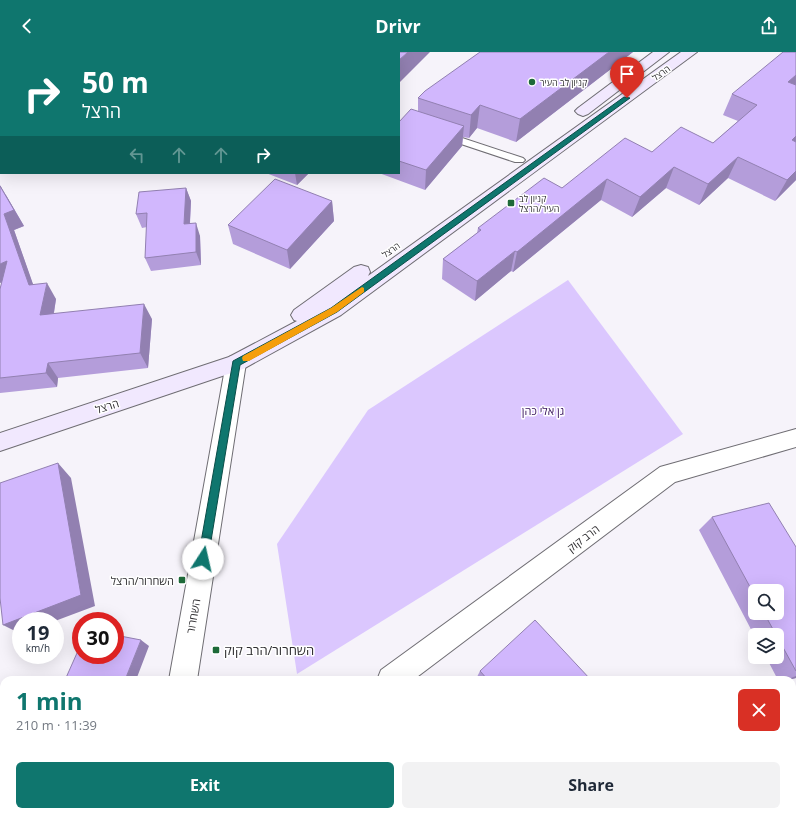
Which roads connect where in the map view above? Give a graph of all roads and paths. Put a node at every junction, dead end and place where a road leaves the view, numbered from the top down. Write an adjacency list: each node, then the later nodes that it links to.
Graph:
1 (662, 52): 4 (street, הרצל)
2 (690, 52): 5 (street, הרצל)
3 (436, 132): 4 (lane)
4 (519, 160): 5 (street, הרצל)
5 (236, 364): 7 (street, הרצל); 8 (street, השחרור)
6 (796, 438): 9 (street, הרב קוק)
7 (0, 442)
8 (184, 676)
9 (395, 676)

